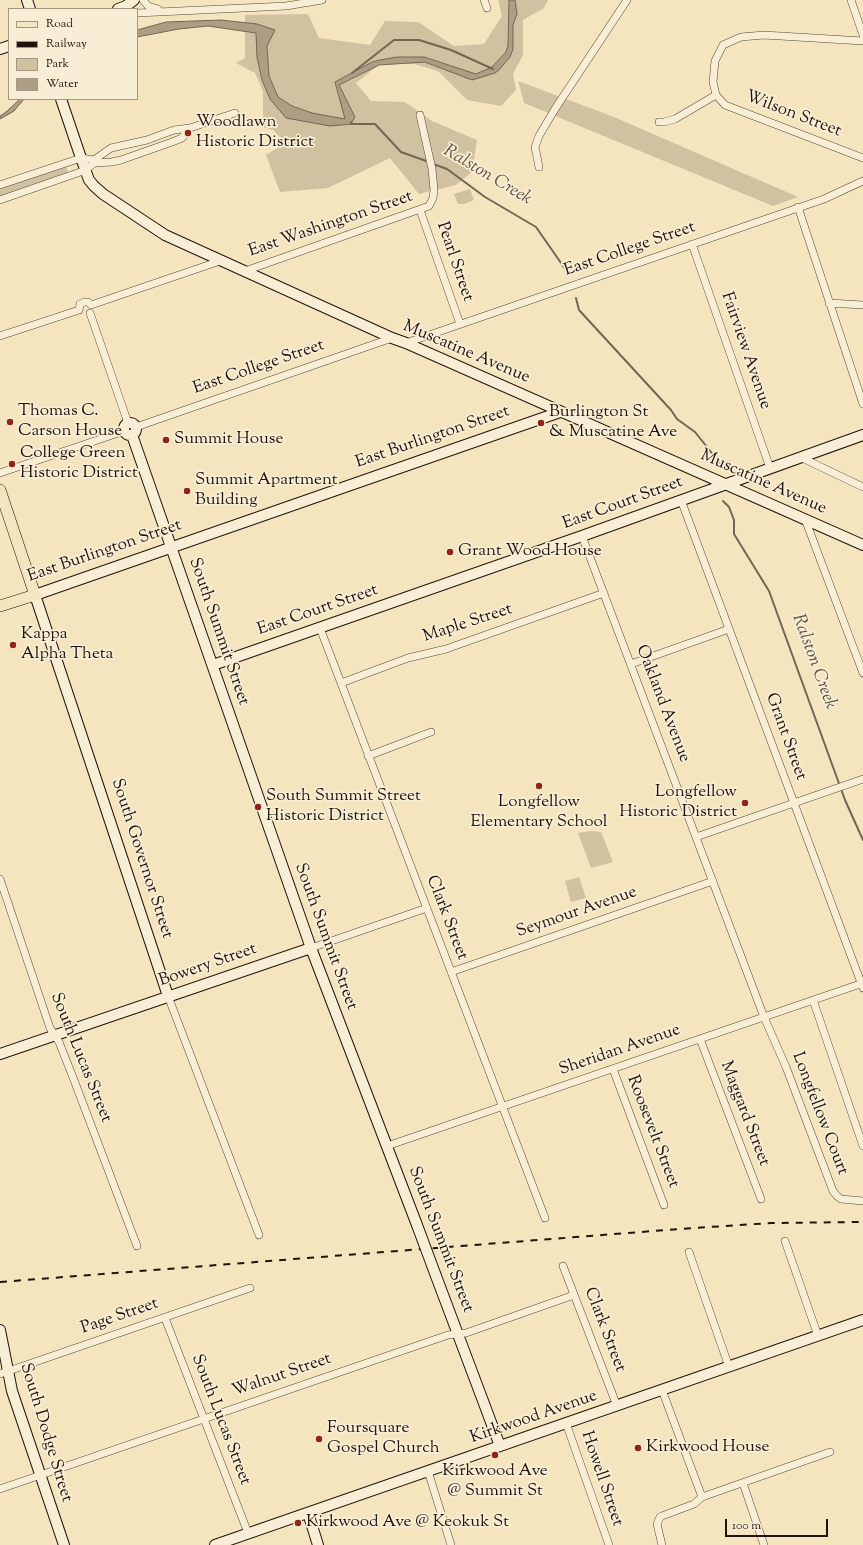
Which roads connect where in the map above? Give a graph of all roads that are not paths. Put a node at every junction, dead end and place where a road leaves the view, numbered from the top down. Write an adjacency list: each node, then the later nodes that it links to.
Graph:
1 (134, 0): 7 (street)
2 (143, 0): 9 (street)
3 (322, 0): 9 (street)
4 (484, 0): 8 (street)
5 (627, 0): 21 (street)
6 (851, 0): 11 (street)
7 (121, 8)
8 (487, 8)
9 (171, 10): 10 (street)
10 (138, 13)
11 (863, 35)
12 (863, 41): 13 (street)
13 (716, 95): 17 (street); 20 (street, Wilson Street)
14 (61, 100): 19 (street, Muscatine Avenue)
15 (235, 113): 18 (street)
16 (420, 115): 27 (street, East Washington Street)
17 (659, 122)
18 (190, 128): 19 (street); 22 (street)
19 (81, 158): 22 (street, Muscatine Avenue); 24 (street)
20 (863, 158)
21 (539, 167)
22 (86, 170): 25 (street); 29 (street, Muscatine Avenue)
23 (863, 181): 26 (street, East College Street)
24 (0, 185)
25 (0, 200)
26 (798, 208): 28 (street, East College Street); 31 (street)
27 (420, 210): 30 (street, East Washington Street); 36 (street, Pearl Street)
28 (692, 244): 36 (street, East College Street); 45 (street, Fairview Avenue)
29 (220, 261): 30 (street, Muscatine Avenue); 32 (street)
30 (245, 271): 38 (street, Muscatine Avenue)
31 (829, 303): 33 (street); 40 (street)
32 (92, 305): 34 (street); 35 (street)
33 (863, 306)
34 (79, 310): 35 (street); 37 (street)
35 (90, 314): 42 (street, South Summit Street)
36 (460, 324): 39 (street, East College Street)
37 (0, 336)
38 (392, 338): 39 (street, Muscatine Avenue); 42 (street, East College Street)
39 (406, 343): 41 (street, Muscatine Avenue)
40 (863, 404)
41 (560, 412): 47 (street, Muscatine Avenue); 54 (street, East Burlington Street)
42 (130, 429): 46 (street, East College Street); 54 (street, South Summit Street)
43 (863, 435): 44 (street, East Court Street)
44 (800, 457): 45 (street, East Court Street); 48 (street)
45 (770, 468): 47 (street, East Court Street)
46 (0, 473)
47 (726, 484): 50 (street, East Court Street); 51 (street, Muscatine Avenue)
48 (863, 487)
49 (0, 490): 56 (main road, South Governor Street)
50 (681, 500): 52 (street, East Court Street); 59 (street, Grant Street)
51 (805, 519): 53 (street, Muscatine Avenue); 62 (street)
52 (582, 536): 55 (street, Oakland Avenue); 58 (street, East Court Street)
53 (863, 545)
54 (172, 547): 56 (street, East Burlington Street); 61 (street, South Summit Street)
55 (604, 593): 60 (street, Oakland Avenue); 63 (street, Maple Street)
56 (35, 594): 57 (main road, East Burlington Street); 75 (street, South Governor Street)
57 (0, 606)
58 (320, 628): 61 (street, East Court Street); 63 (street, Clark Street)
59 (729, 629): 60 (street); 67 (street, Grant Street)
60 (631, 664): 68 (street, Oakland Avenue)
61 (213, 665): 72 (street, South Summit Street)
62 (863, 673)
63 (341, 683): 65 (street, Clark Street)
64 (431, 732): 65 (street)
65 (368, 756): 71 (street, Clark Street)
66 (863, 779): 67 (street)
67 (794, 802): 68 (street); 74 (street, Grant Street)
68 (696, 836): 70 (street, Oakland Avenue)
69 (0, 879): 78 (street, South Lucas Street)
70 (713, 881): 73 (street, Seymour Avenue); 77 (street, Oakland Avenue)
71 (427, 908): 72 (street, Bowery Street); 73 (street, Clark Street)
72 (311, 948): 75 (street, Bowery Street); 84 (street, South Summit Street)
73 (451, 972): 82 (street, Clark Street)
74 (862, 985): 76 (street, Sheridan Avenue)
75 (168, 996): 78 (street, Bowery Street); 90 (street, South Governor Street)
76 (813, 1000): 77 (street, Sheridan Avenue); 83 (street)
77 (764, 1017): 79 (street, Sheridan Avenue); 87 (street, Longfellow Court)
78 (54, 1035): 80 (street, Bowery Street); 92 (street, South Lucas Street)
79 (700, 1039): 81 (street, Sheridan Avenue); 86 (street, Maggard Street)
80 (0, 1054)
81 (613, 1069): 82 (street, Sheridan Avenue); 88 (street, Roosevelt Street)
82 (502, 1106): 84 (street, Sheridan Avenue); 89 (street, Clark Street)
83 (860, 1129): 85 (street)
84 (387, 1146): 100 (street, South Summit Street, bridge)
85 (863, 1146)
86 (761, 1199)
87 (863, 1201)
88 (664, 1205)
89 (545, 1218)
90 (259, 1235)
91 (785, 1241): 101 (street)
92 (137, 1246)
93 (689, 1252): 102 (street)
94 (563, 1266): 96 (street, Clark Street)
95 (250, 1288): 97 (street, Page Street)
96 (574, 1295): 100 (street, Walnut Street); 105 (street, Clark Street)
97 (165, 1318): 103 (street, Page Street); 106 (street, South Lucas Street)
98 (863, 1320): 101 (street, Kirkwood Avenue)
99 (0, 1330): 103 (street, South Dodge Street)
100 (458, 1334): 106 (street, Walnut Street); 108 (street, South Summit Street)
101 (818, 1336): 102 (street, Kirkwood Avenue)
102 (729, 1367): 104 (street, Kirkwood Avenue)
103 (4, 1373): 111 (street, South Dodge Street)
104 (662, 1390): 105 (street, Kirkwood Avenue); 114 (street)
105 (617, 1406): 107 (street, Kirkwood Avenue)
106 (204, 1419): 111 (street, Walnut Street); 116 (street, South Lucas Street)
107 (566, 1423): 108 (street, Kirkwood Avenue); 121 (street, Howell Street)
108 (500, 1446): 110 (street, Kirkwood Avenue)
109 (830, 1452): 112 (street)
110 (428, 1471): 115 (street, Kirkwood Avenue); 120 (street)
111 (40, 1475): 113 (street, Walnut Street); 117 (street, South Dodge Street)
112 (743, 1483): 114 (street); 123 (street)
113 (0, 1489)
114 (702, 1497): 122 (street)
115 (308, 1513): 116 (street, Kirkwood Avenue); 119 (street)
116 (248, 1534): 118 (street, Kirkwood Avenue)
117 (64, 1545)
118 (215, 1545)
119 (318, 1545)
120 (451, 1545)
121 (609, 1545)
122 (662, 1545)
123 (764, 1545)

